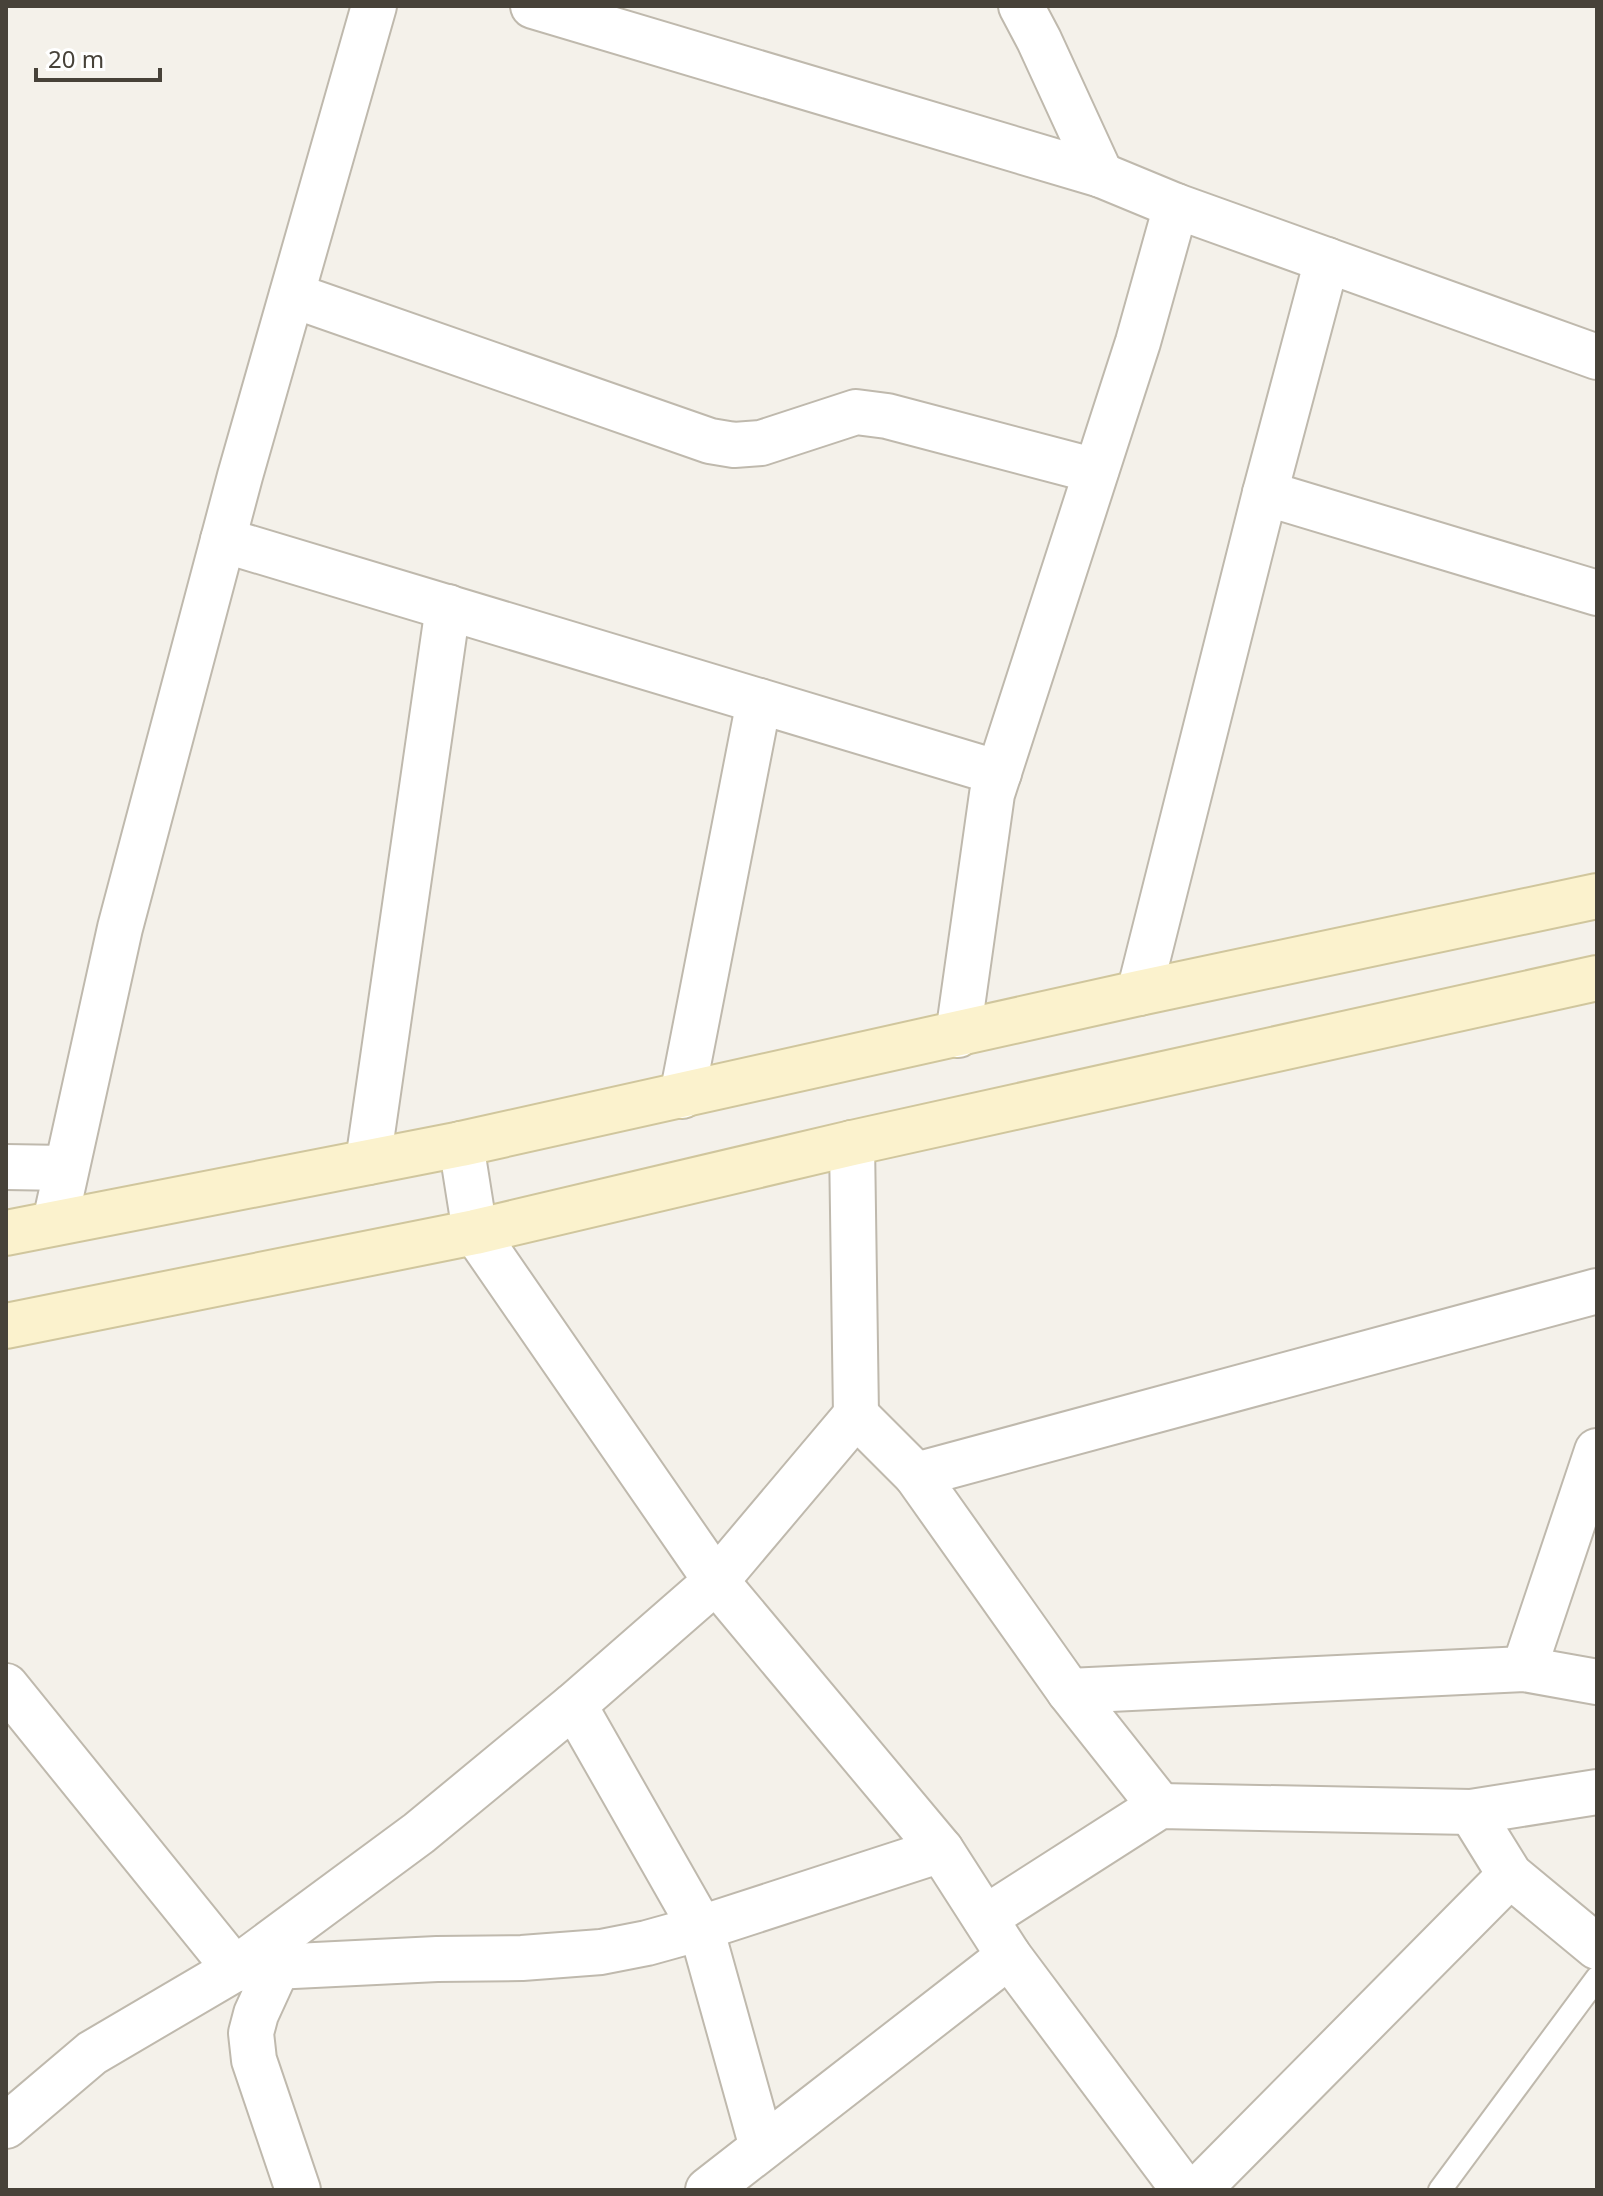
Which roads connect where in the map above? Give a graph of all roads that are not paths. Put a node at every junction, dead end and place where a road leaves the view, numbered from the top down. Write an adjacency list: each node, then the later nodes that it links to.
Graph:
1 (374, 6): 7 (street)
2 (533, 6): 4 (street)
3 (1021, 6): 4 (street)
4 (1101, 175): 5 (street)
5 (1176, 206): 6 (street); 9 (street)
6 (1327, 260): 8 (street); 10 (street)
7 (292, 295): 9 (street); 11 (street)
8 (1597, 357)
9 (1096, 471): 15 (street)
10 (1265, 493): 12 (street); 18 (street)
11 (223, 540): 13 (street); 25 (street)
12 (1597, 593)
13 (448, 607): 14 (street); 23 (street)
14 (759, 701): 15 (street); 20 (street)
15 (999, 773): 19 (street)
16 (1597, 896): 18 (street)
17 (1597, 978): 21 (street)
18 (1139, 993): 19 (street)
19 (958, 1035): 20 (street)
20 (682, 1096): 22 (street)
21 (852, 1143): 27 (street); 31 (street)
22 (461, 1144): 23 (street); 27 (street)
23 (368, 1162): 26 (street)
24 (6, 1167): 25 (street)
25 (66, 1168): 26 (street)
26 (55, 1222): 28 (street)
27 (475, 1232): 30 (street); 34 (street)
28 (6, 1233)
29 (1597, 1291): 33 (street)
30 (6, 1326)
31 (856, 1415): 33 (street); 34 (street)
32 (1597, 1451): 35 (street)
33 (916, 1475): 38 (street)
34 (716, 1581): 39 (street); 43 (street)
35 (1524, 1669): 36 (street); 38 (street)
36 (1597, 1682)
37 (6, 1686): 50 (street)
38 (1069, 1691): 41 (street)
39 (574, 1705): 46 (street); 50 (street)
40 (1597, 1792): 42 (street)
41 (1160, 1806): 42 (street); 45 (street)
42 (1471, 1812): 44 (street)
43 (941, 1850): 45 (street); 46 (street)
44 (1510, 1875): 47 (street); 57 (street)
45 (985, 1918): 48 (street)
46 (701, 1928): 49 (street); 53 (street)
47 (1597, 1947)
48 (1009, 1956): 53 (street); 56 (street)
49 (278, 1966): 50 (street); 54 (street)
50 (235, 1969): 52 (street)
51 (1597, 1978): 58 (lane)
52 (6, 2126)
53 (762, 2147): 55 (street)
54 (298, 2190)
55 (708, 2190)
56 (1184, 2190)
57 (1198, 2190)
58 (1440, 2190)

